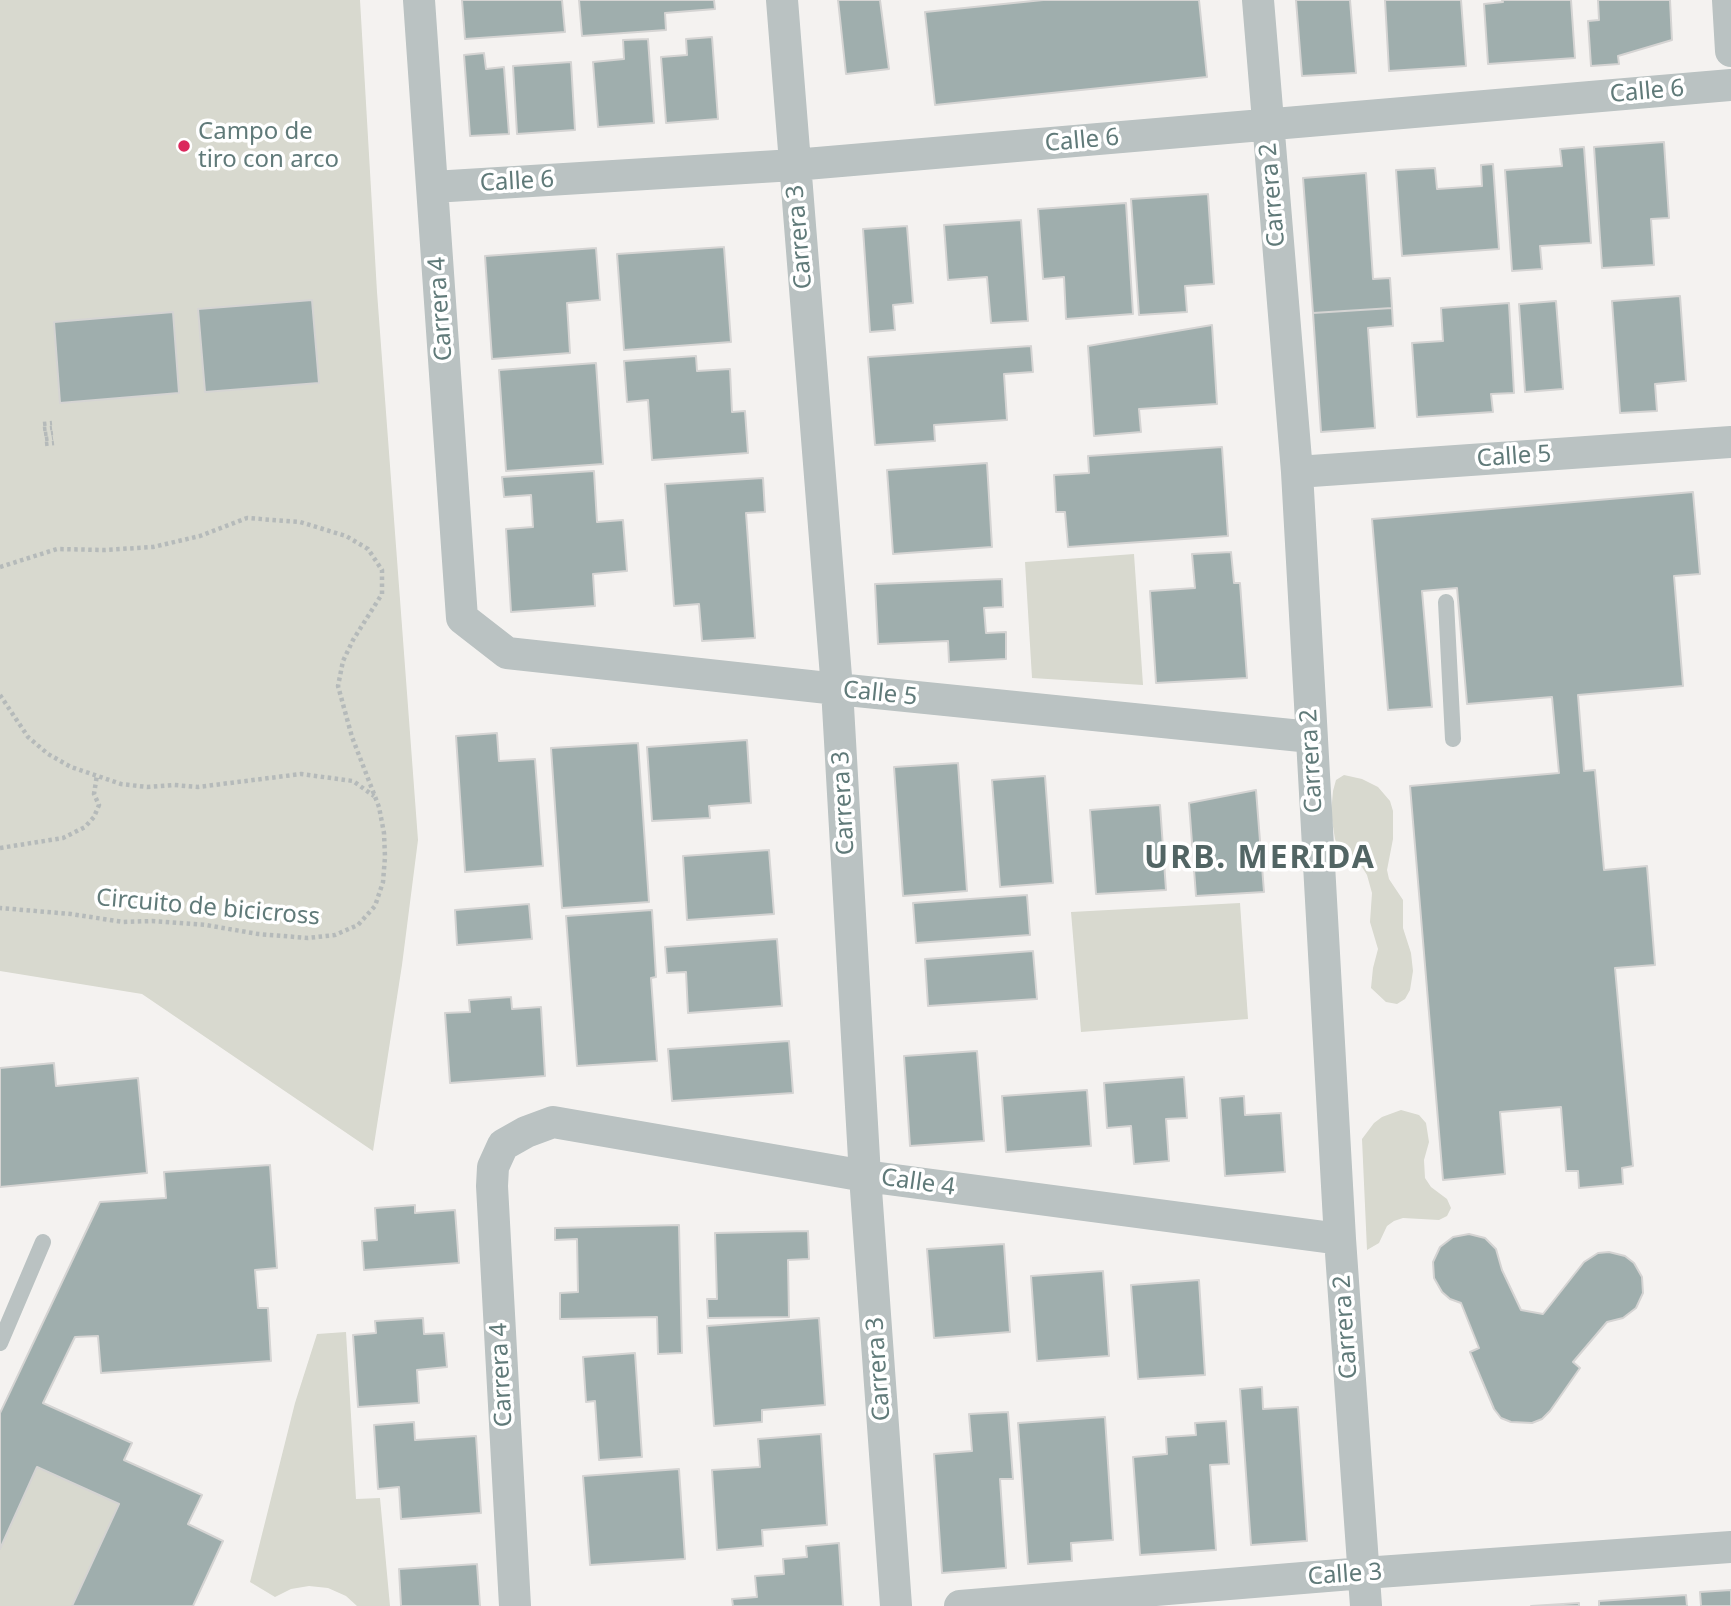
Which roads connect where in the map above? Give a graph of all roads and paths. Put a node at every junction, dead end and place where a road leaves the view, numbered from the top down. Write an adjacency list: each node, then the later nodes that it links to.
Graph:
1 (419, 0): 9 (street, Carrera 4)
2 (782, 0): 8 (street, Carrera 3)
3 (1258, 0): 7 (street, Carrera 2)
4 (1728, 0): 5 (street)
5 (1731, 51)
6 (1731, 85): 7 (street, Calle 6)
7 (1266, 125): 8 (street, Calle 6); 13 (street, Carrera 2)
8 (794, 165): 9 (street, Calle 6); 17 (street, Carrera 3)
9 (433, 187): 16 (street, Carrera 4)
10 (53, 434): 11 (path); 11 (path); 11 (path)
11 (44, 435)
12 (1731, 442): 13 (street, Calle 5)
13 (1297, 472): 19 (street, Carrera 2)
14 (0, 566): 22 (path, Circuito de bicicross)
15 (1446, 601): 20 (lane)
16 (462, 618): 17 (street, Calle 5)
17 (838, 690): 19 (street, Calle 5); 26 (street, Carrera 3)
18 (0, 695): 21 (path)
19 (1311, 737): 27 (street, Carrera 2)
20 (1453, 740)
21 (97, 775): 22 (path); 23 (path)
22 (375, 796): 24 (path, Circuito de bicicross)
23 (0, 848)
24 (0, 908)
25 (503, 1146): 26 (street, Calle 4); 32 (street, Carrera 4)
26 (865, 1176): 27 (street, Calle 4); 33 (street, Carrera 3)
27 (1340, 1239): 31 (street, Carrera 2)
28 (43, 1242): 29 (lane)
29 (0, 1343)
30 (1731, 1547): 31 (street, Calle 3)
31 (1364, 1573): 34 (street, Calle 3); 35 (street, Carrera 2)
32 (515, 1606)
33 (896, 1606)
34 (960, 1606)
35 (1366, 1606)

